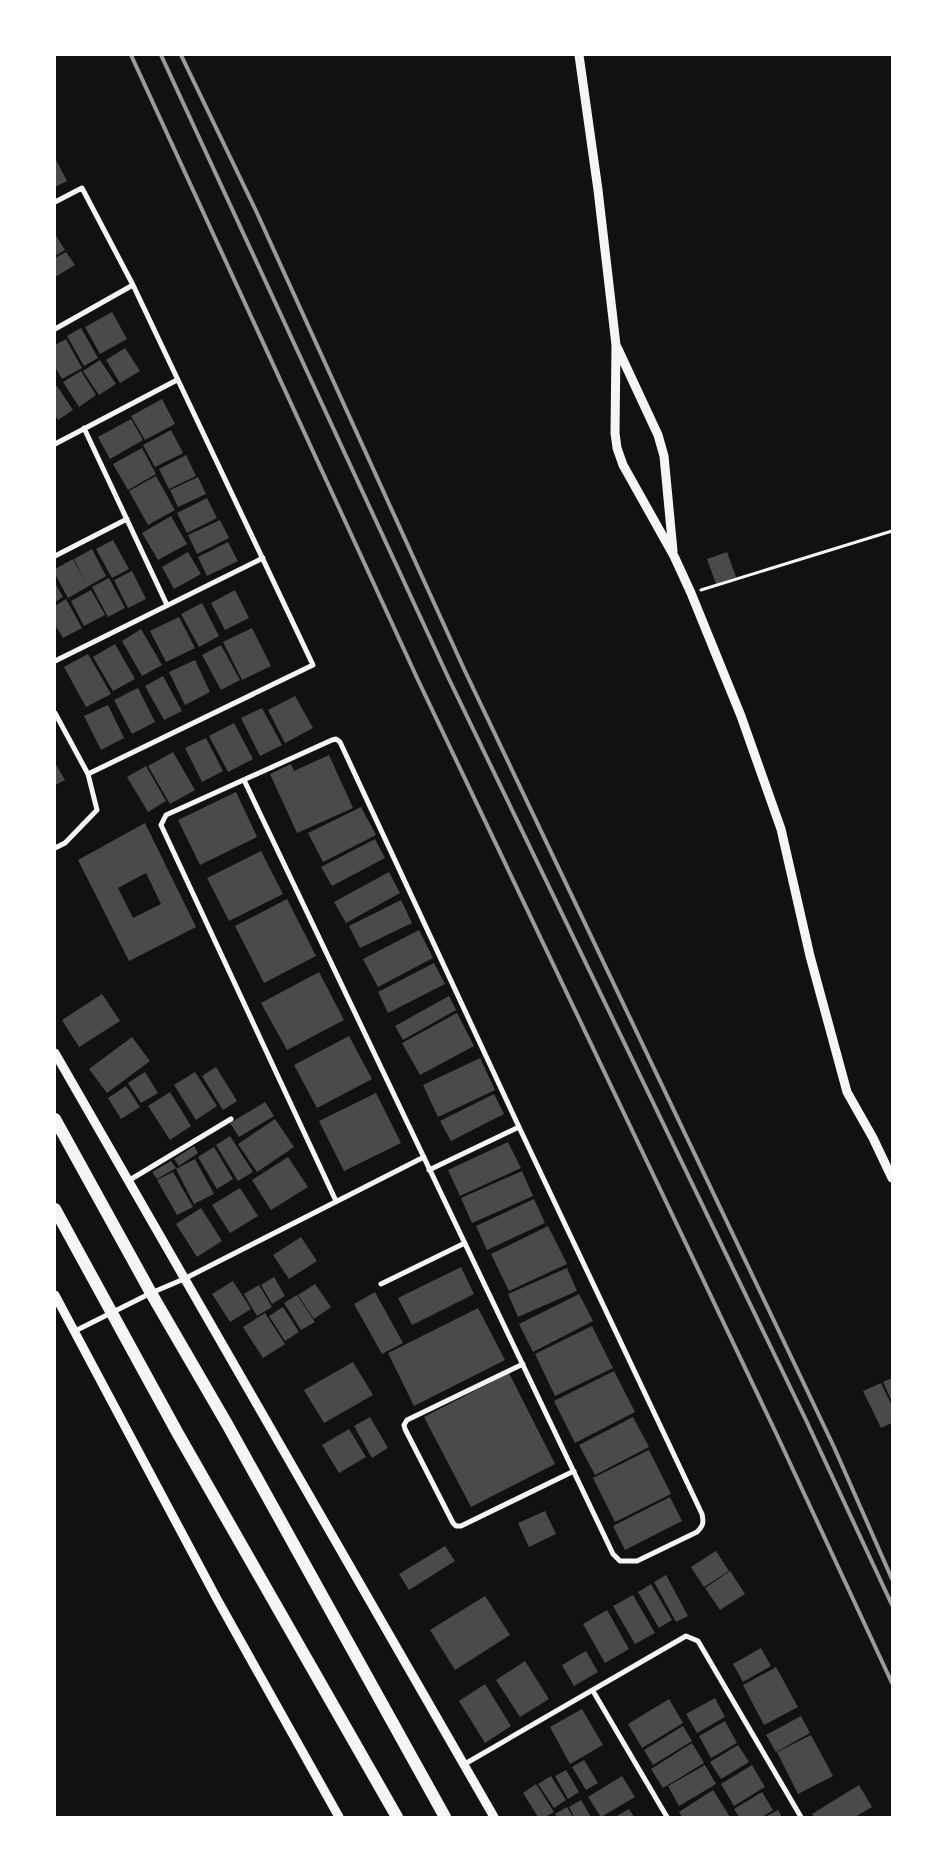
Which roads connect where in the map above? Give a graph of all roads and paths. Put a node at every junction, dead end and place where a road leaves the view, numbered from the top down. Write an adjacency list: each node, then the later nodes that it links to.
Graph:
1 (579, 55): 5 (street)
2 (55, 202): 3 (street)
3 (133, 285): 4 (street); 6 (street)
4 (55, 329)
5 (616, 345): 12 (street); 12 (street)
6 (177, 380): 7 (street); 13 (street)
7 (84, 428): 8 (street); 9 (street)
8 (55, 444)
9 (127, 519): 11 (street); 15 (street)
10 (892, 531): 14 (path)
11 (55, 556)
12 (674, 556): 14 (street)
13 (264, 558): 15 (street); 18 (street)
14 (692, 593): 27 (street)
15 (167, 605): 16 (street)
16 (55, 661)
17 (55, 713): 18 (street)
18 (88, 774): 20 (street)
19 (244, 780): 24 (street); 25 (street); 29 (street)
20 (55, 848)
21 (55, 1053): 28 (street)
22 (55, 1118): 34 (main road)
23 (231, 1119): 28 (street)
24 (519, 1127): 26 (street); 39 (street)
25 (424, 1157): 26 (street); 29 (street)
26 (429, 1170): 31 (street)
27 (892, 1178)
28 (128, 1181): 32 (street)
29 (336, 1201): 32 (street)
30 (55, 1209): 36 (main road)
31 (464, 1243): 33 (street); 38 (street)
32 (184, 1279): 34 (street); 41 (street)
33 (381, 1284)
34 (151, 1293): 36 (street); 44 (main road)
35 (55, 1295): 37 (street)
36 (113, 1313): 37 (street); 43 (main road)
37 (75, 1332): 42 (street)
38 (523, 1364): 39 (street); 39 (street)
39 (574, 1471)
40 (593, 1690): 41 (street); 46 (street); 47 (street)
41 (463, 1765): 45 (street)
42 (339, 1817)
43 (397, 1817)
44 (445, 1817)
45 (494, 1817)
46 (667, 1817)
47 (801, 1817)

